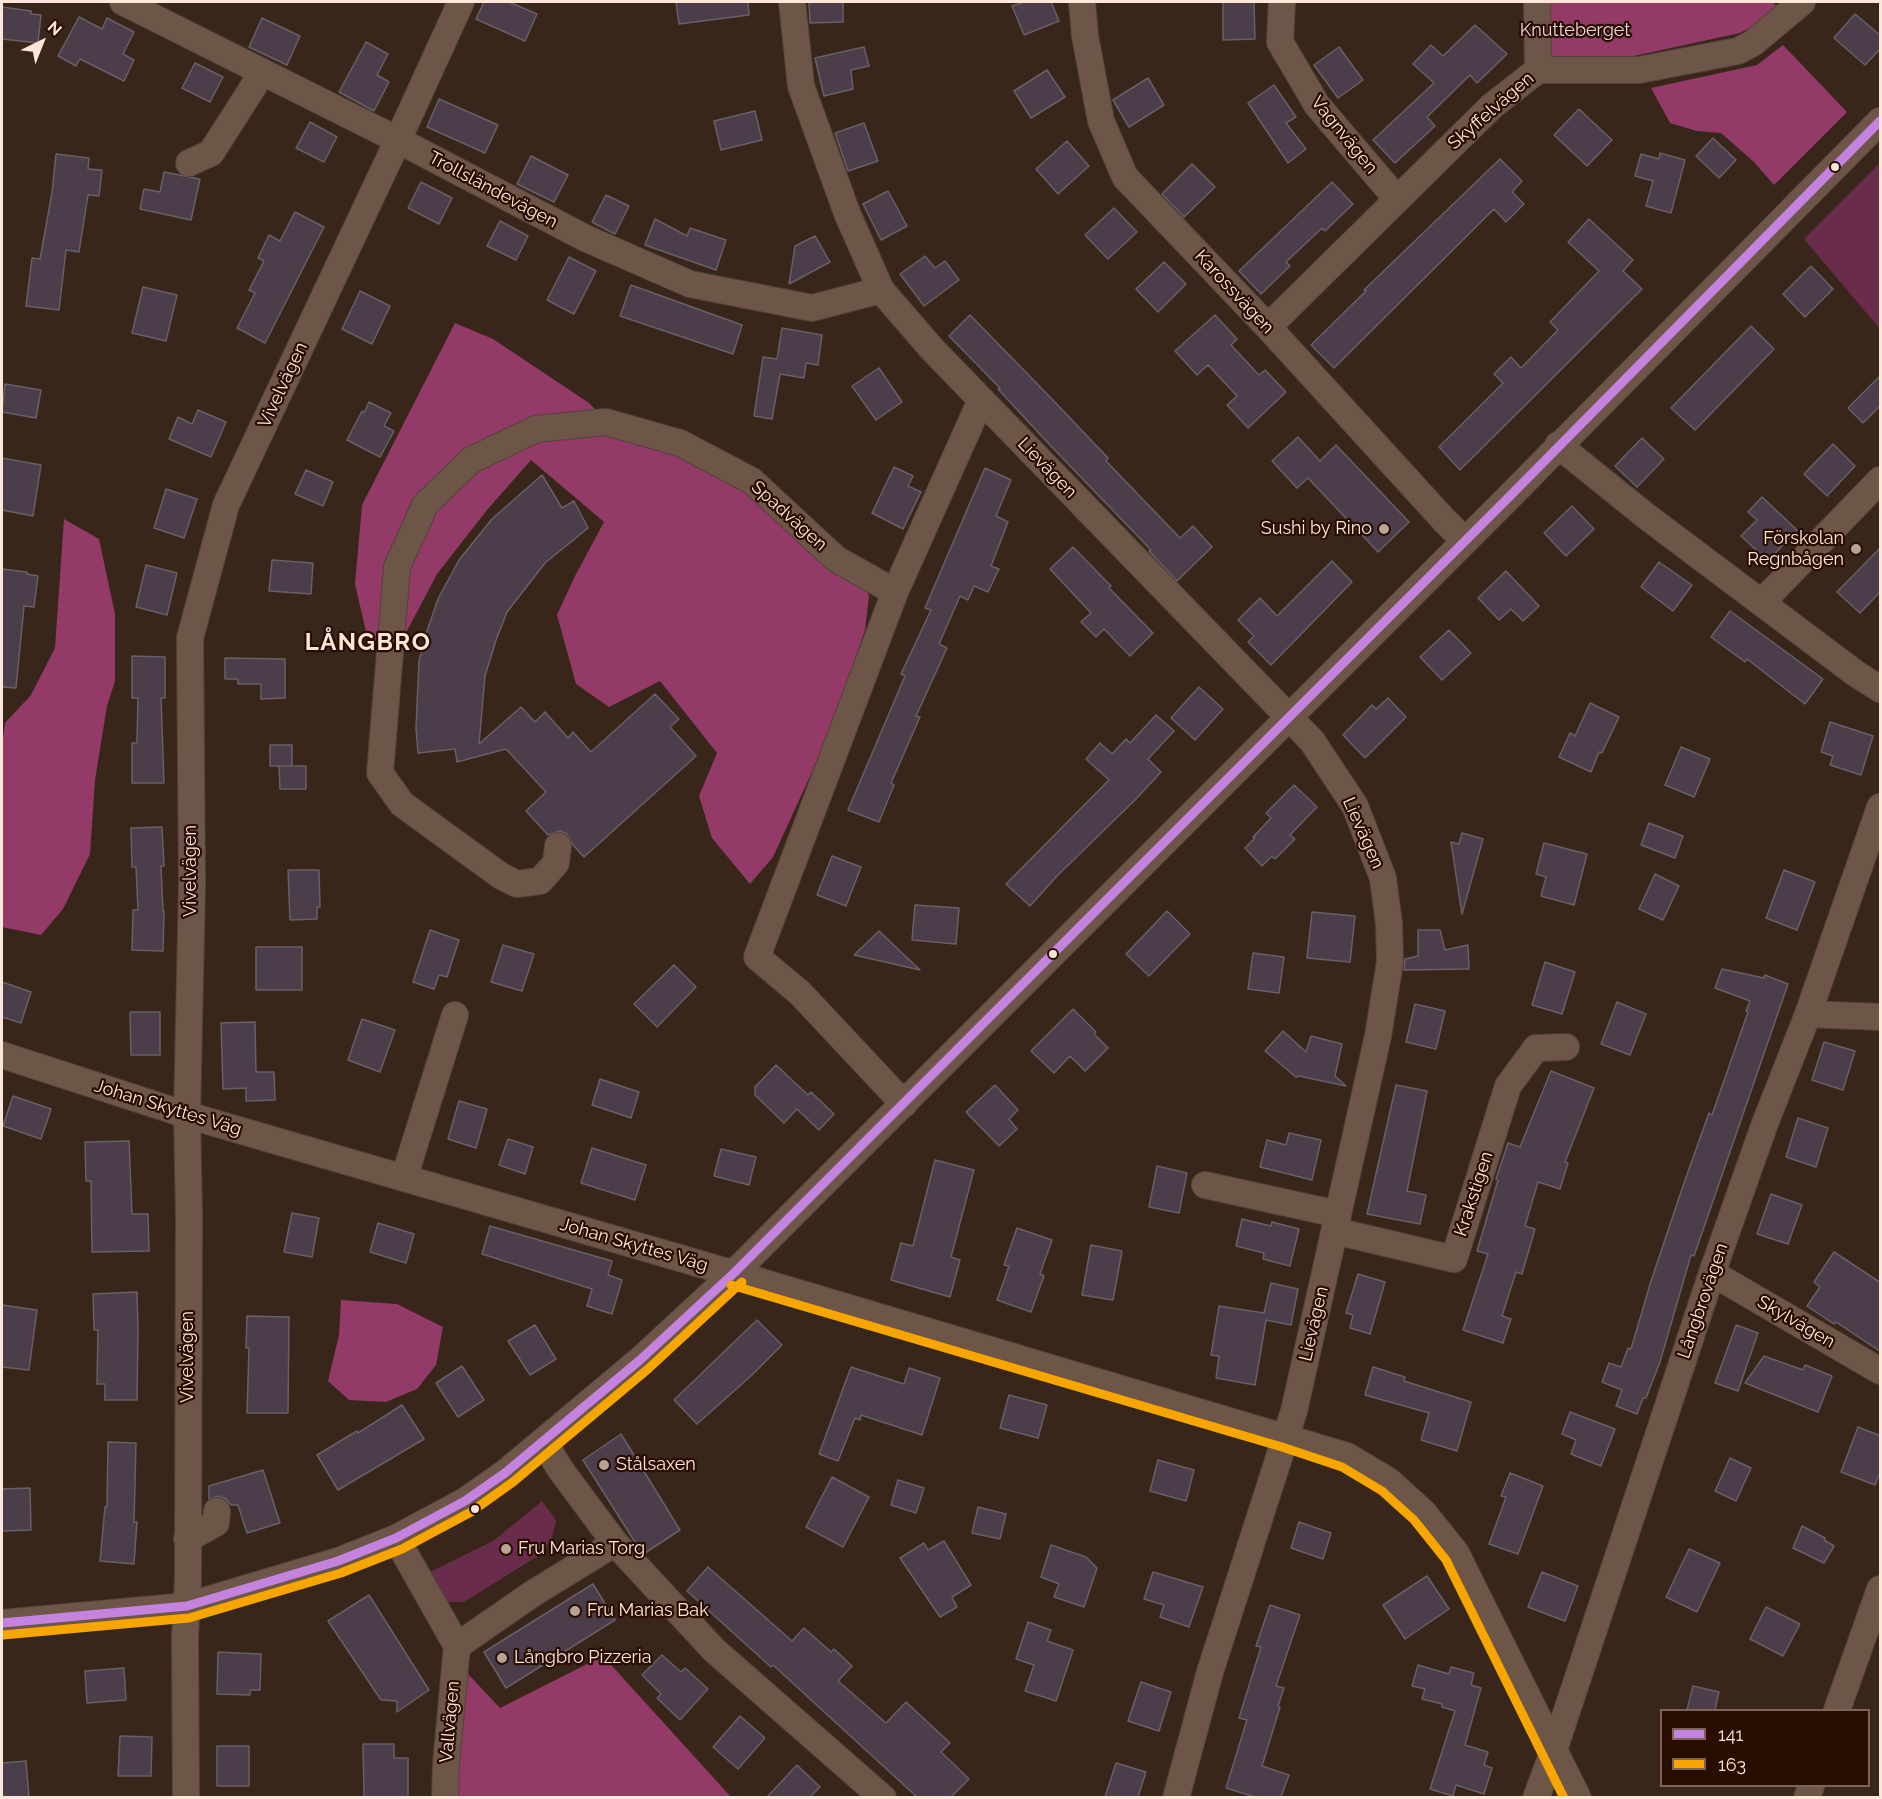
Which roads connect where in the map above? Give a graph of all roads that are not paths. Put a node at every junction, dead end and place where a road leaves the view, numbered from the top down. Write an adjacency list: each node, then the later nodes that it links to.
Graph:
1 (461, 2): 11 (street, Vivelvägen)
2 (792, 2): 14 (street, Lievägen)
3 (1083, 2): 15 (street, Karossvägen)
4 (1282, 2): 13 (street, Vagnvägen)
5 (1537, 2): 8 (street)
6 (1802, 2): 8 (street, Skyffelvägen)
7 (128, 3): 9 (street, Trollsländevägen)
8 (1538, 70): 13 (street, Skyffelvägen)
9 (262, 73): 11 (street, Trollsländevägen); 12 (street)
10 (1881, 121): 17 (street)
11 (398, 140): 14 (street, Trollsländevägen); 32 (street, Vivelvägen)
12 (189, 163)
13 (1396, 198): 15 (street, Skyffelvägen)
14 (881, 290): 16 (street, Lievägen)
15 (1268, 327): 19 (street, Karossvägen)
16 (981, 400): 20 (street); 23 (street, Lievägen)
17 (1558, 446): 19 (street); 21 (street)
18 (1881, 480): 21 (street)
19 (1465, 541): 23 (street)
20 (895, 592): 25 (street, Spadvägen); 31 (street)
21 (1762, 602): 22 (street)
22 (1881, 689)
23 (1289, 717): 31 (street); 35 (street, Lievägen)
24 (1881, 807): 26 (street, Långbrovägen)
25 (558, 846)
26 (1808, 1014): 28 (street); 36 (street, Långbrovägen)
27 (455, 1015): 33 (street)
28 (1881, 1017)
29 (1566, 1047): 35 (street, Krakstigen)
30 (2, 1055): 32 (street, Johan Skyttes Väg)
31 (904, 1104): 37 (street)
32 (187, 1115): 33 (street, Johan Skyttes Väg); 43 (street, Vivelvägen)
33 (404, 1178): 37 (street, Johan Skyttes Väg)
34 (1205, 1185): 35 (street)
35 (1336, 1223): 39 (street, Lievägen)
36 (1712, 1273): 38 (street, Skylvägen); 50 (street, Långbrovägen)
37 (734, 1274): 39 (street, Johan Skyttes Väg); 40 (street)
38 (1881, 1371)
39 (1286, 1436): 50 (street, Johan Skyttes Väg); 54 (street, Lievägen)
40 (544, 1442): 42 (street); 44 (street)
41 (217, 1510): 43 (street)
42 (396, 1538): 46 (street); 48 (street)
43 (187, 1539): 46 (street, Vivelvägen)
44 (615, 1543): 48 (street); 53 (street)
45 (1881, 1588): 49 (street)
46 (187, 1606): 47 (street); 51 (street, Vivelvägen)
47 (2, 1623)
48 (457, 1646): 52 (street, Vallvägen)
49 (1837, 1709)
50 (1554, 1750): 55 (street, Långbrovägen); 56 (street, Johan Skyttes Väg)
51 (186, 1797)
52 (445, 1797)
53 (883, 1797)
54 (1176, 1797)
55 (1536, 1797)
56 (1578, 1797)

